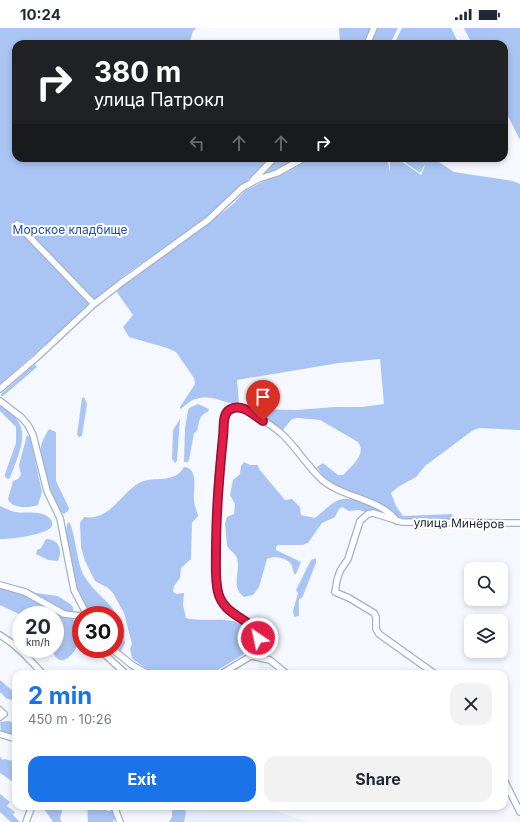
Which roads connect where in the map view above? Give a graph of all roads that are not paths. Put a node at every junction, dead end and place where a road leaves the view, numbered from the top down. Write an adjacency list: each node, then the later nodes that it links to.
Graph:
1 (374, 28): 2 (street)
2 (369, 40)
3 (270, 162): 5 (street)
4 (297, 162): 5 (street)
5 (250, 183): 7 (street)
6 (17, 224): 7 (street)
7 (94, 304): 8 (street)
8 (0, 388)
9 (0, 401): 13 (street)
10 (397, 521): 11 (street, улица Минёров); 16 (street); 24 (street, улица Минёров)
11 (520, 524)
12 (0, 585): 14 (street)
13 (82, 606)
14 (72, 615)
15 (0, 635): 19 (street)
16 (252, 656): 22 (street); 23 (street)
17 (109, 658): 20 (street)
18 (123, 658): 21 (street)
19 (39, 670)
20 (122, 670)
21 (141, 670)
22 (228, 670)
23 (282, 670)
24 (429, 670)
25 (0, 710): 26 (street)
26 (0, 717)
27 (0, 734): 28 (street)
28 (12, 738)
29 (508, 788): 32 (street)
30 (30, 810): 33 (street)
31 (116, 810): 34 (street)
32 (520, 812)
33 (26, 822)
34 (120, 822)

